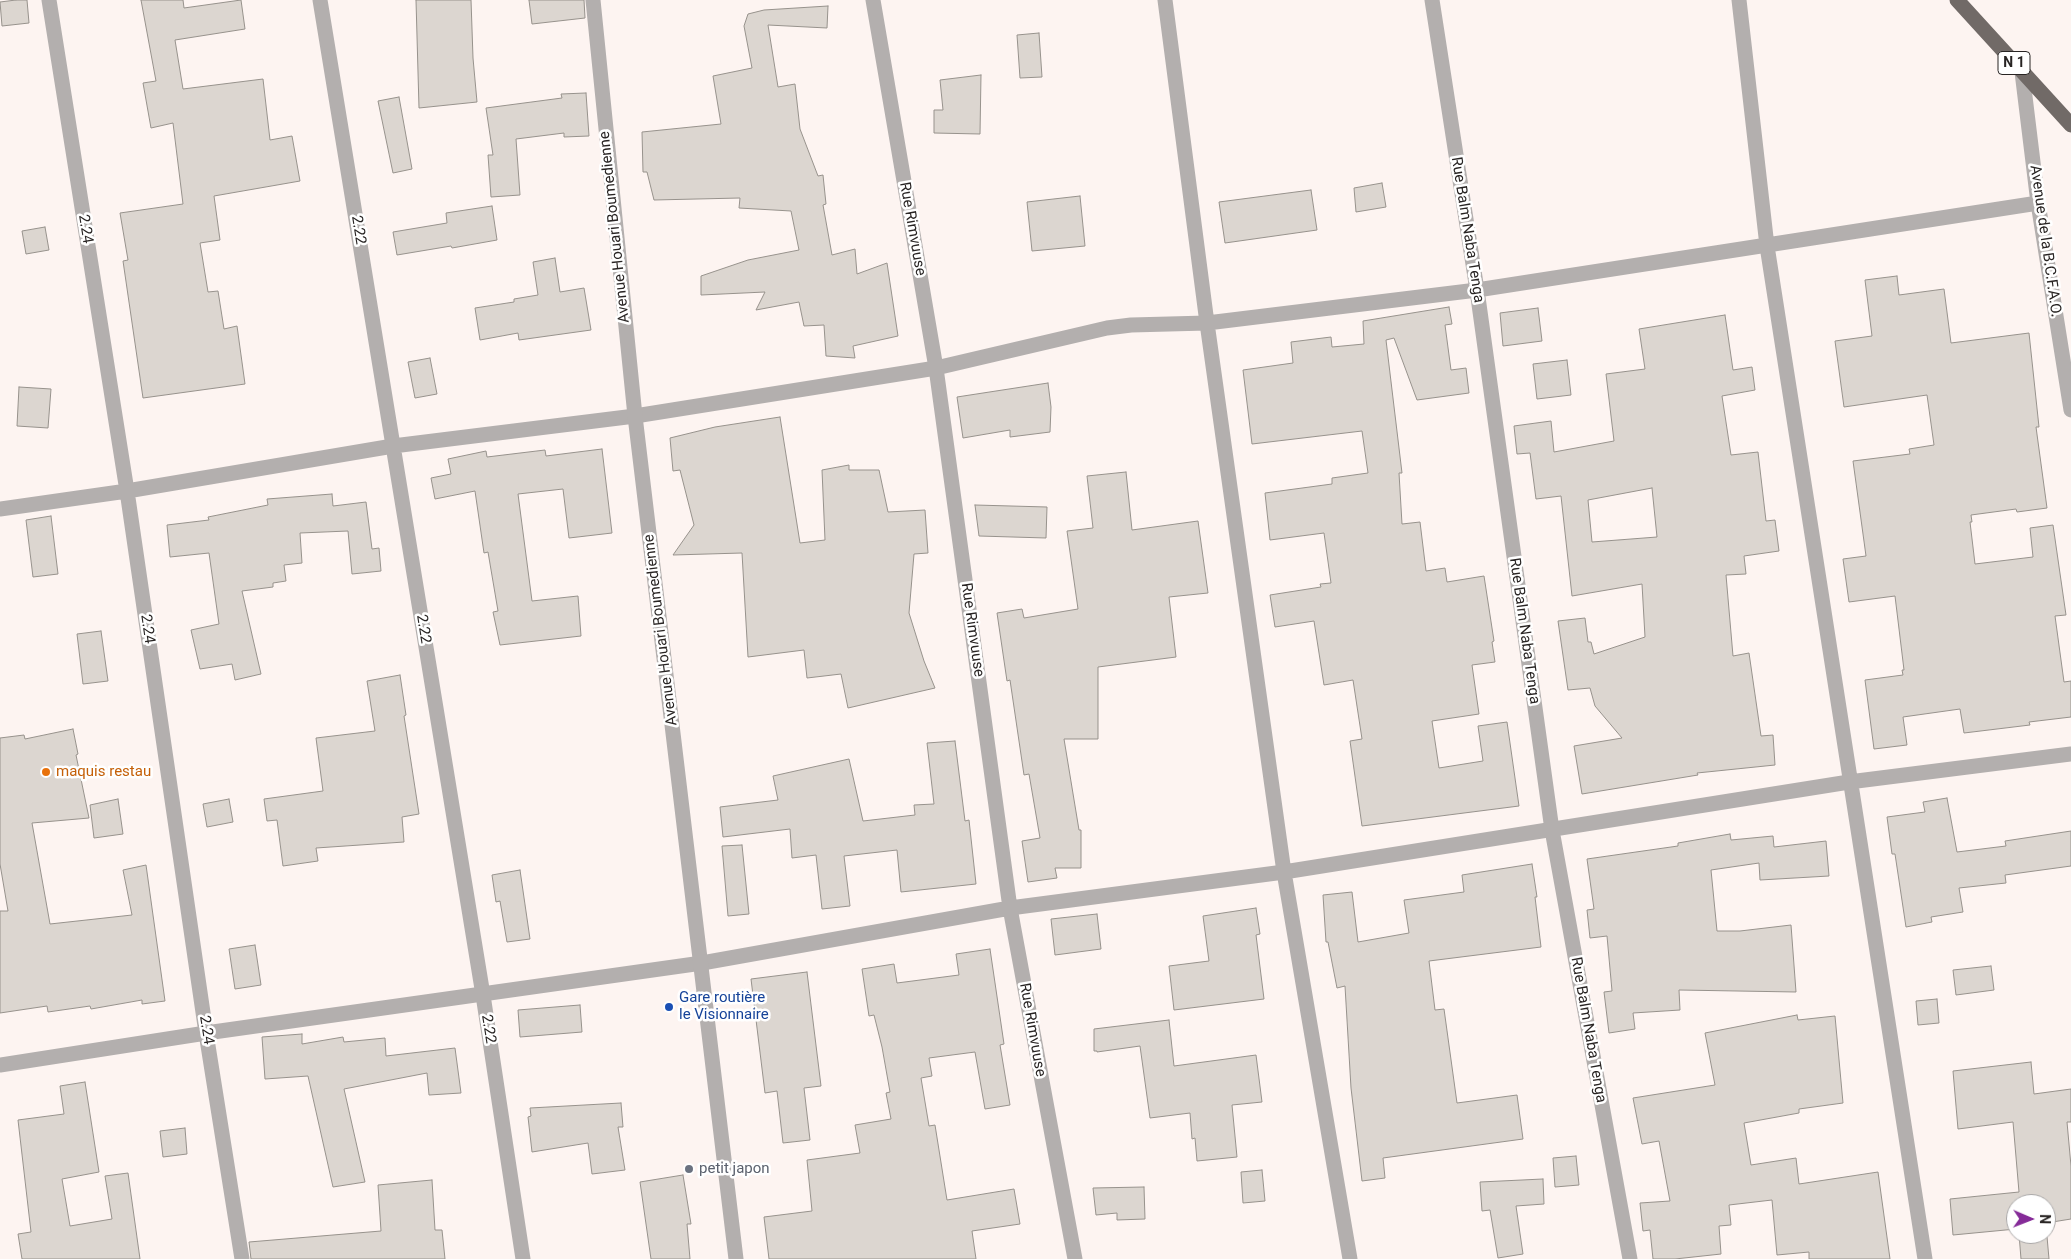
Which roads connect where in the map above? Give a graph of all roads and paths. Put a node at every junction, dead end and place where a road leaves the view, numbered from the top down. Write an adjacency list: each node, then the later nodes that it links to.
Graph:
1 (48, 0): 19 (street, 2.24)
2 (320, 0): 18 (street, 2.22)
3 (593, 0): 17 (street, Avenue Houari Boumedienne)
4 (873, 0): 15 (street, Rue Rimvuuse)
5 (1165, 0): 14 (street)
6 (1432, 0): 13 (street, Rue Balm Naba Tenga)
7 (1739, 0): 12 (street)
8 (1957, 0): 9 (highway, N 1)
9 (2022, 72): 10 (highway, N 1); 11 (street, Avenue de la B.C.F.A.O.)
10 (2071, 124)
11 (2038, 203): 12 (street); 16 (street, Avenue de la B.C.F.A.O.)
12 (1767, 246): 13 (street); 22 (street)
13 (1477, 290): 14 (street); 23 (street, Rue Balm Naba Tenga)
14 (1207, 324): 15 (street); 24 (street)
15 (936, 368): 17 (street); 25 (street, Rue Rimvuuse)
16 (2071, 410)
17 (635, 416): 18 (street); 26 (street, Avenue Houari Boumedienne)
18 (394, 446): 19 (street); 27 (street, 2.22)
19 (127, 491): 20 (street); 28 (street, 2.24)
20 (0, 509)
21 (2071, 754): 22 (street)
22 (1849, 782): 23 (street); 36 (street)
23 (1552, 830): 24 (street); 35 (street, Rue Balm Naba Tenga)
24 (1284, 872): 25 (street); 34 (street)
25 (1010, 908): 26 (street); 33 (street, Rue Rimvuuse)
26 (702, 963): 27 (street); 32 (street, Avenue Houari Boumedienne)
27 (483, 995): 28 (street); 31 (street, 2.22)
28 (206, 1033): 29 (street); 30 (street, 2.24)
29 (0, 1065)
30 (242, 1259)
31 (523, 1259)
32 (736, 1259)
33 (1074, 1259)
34 (1350, 1259)
35 (1630, 1259)
36 (1925, 1259)

